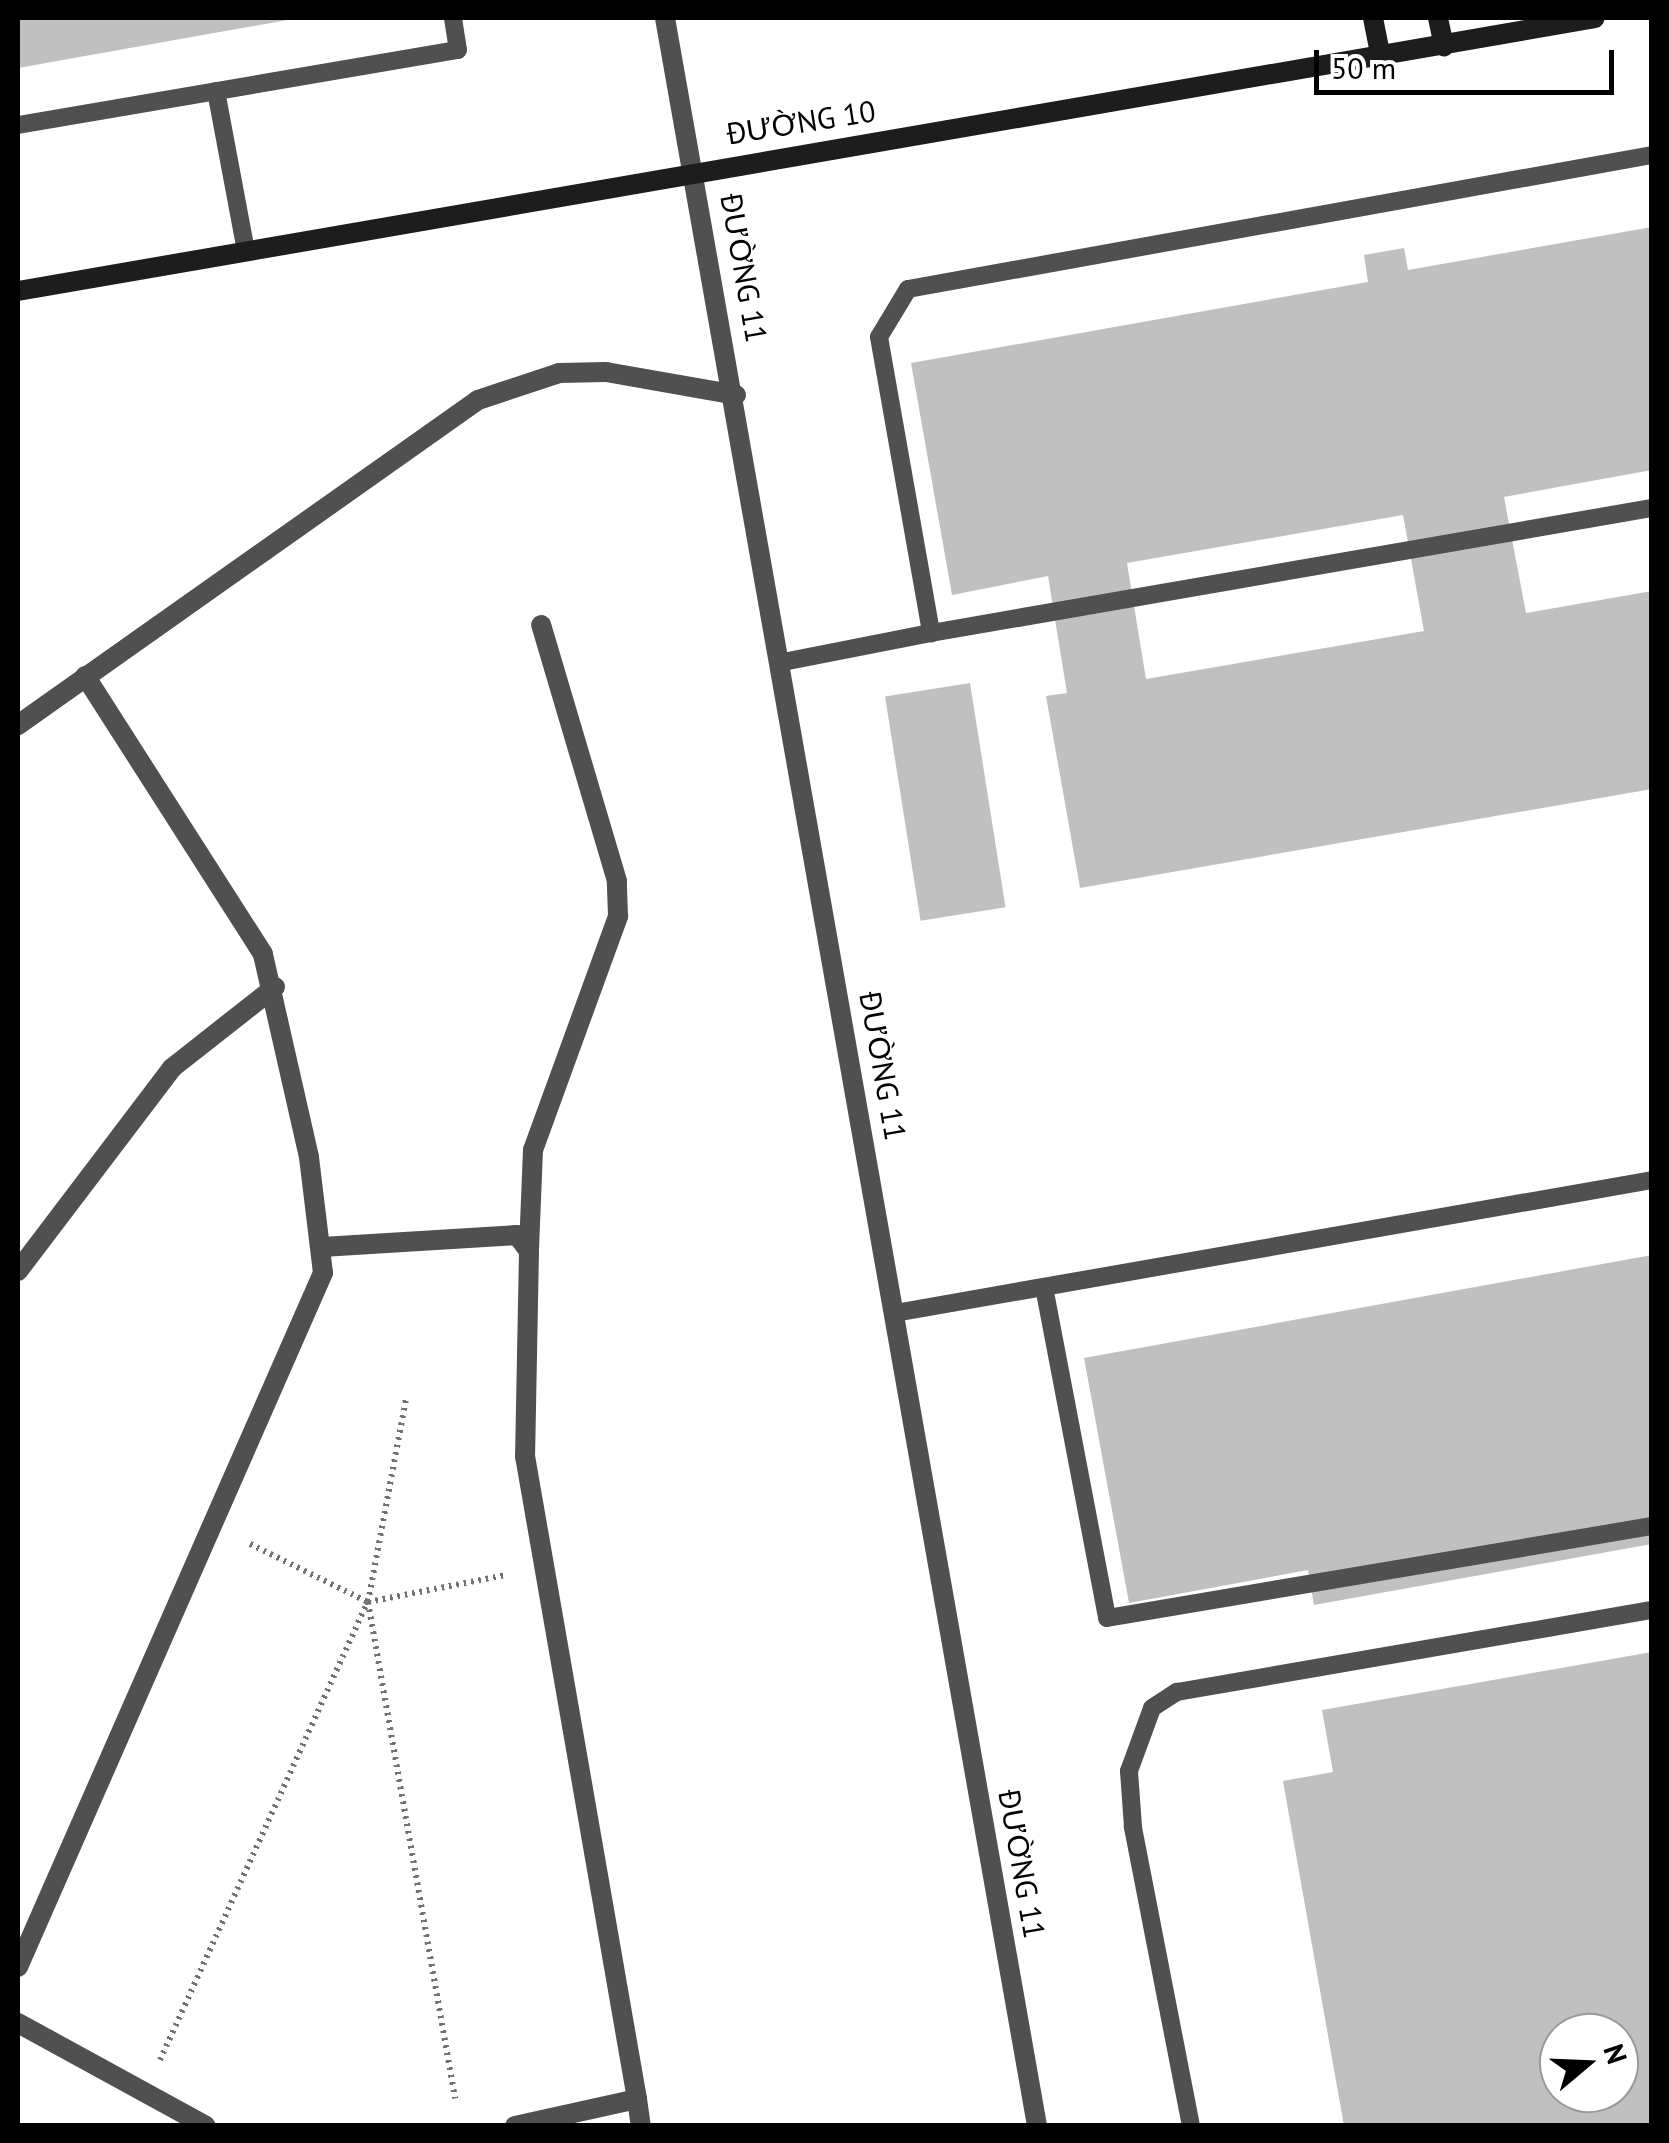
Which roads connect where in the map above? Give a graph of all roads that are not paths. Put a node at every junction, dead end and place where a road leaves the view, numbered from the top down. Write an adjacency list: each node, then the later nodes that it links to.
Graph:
1 (453, 18): 8 (lane)
2 (665, 18): 11 (street, ĐƯỜNG 11)
3 (1373, 18): 7 (street)
4 (1438, 18): 6 (street)
5 (1595, 18): 6 (street, ĐƯỜNG 10)
6 (1444, 46): 7 (street, ĐƯỜNG 10)
7 (1381, 58): 11 (street, ĐƯỜNG 10)
8 (216, 91): 9 (lane); 12 (lane)
9 (18, 125)
10 (1652, 155): 17 (lane)
11 (696, 168): 12 (street, ĐƯỜNG 10); 14 (street, ĐƯỜNG 11)
12 (246, 251): 13 (street, ĐƯỜNG 10)
13 (18, 292)
14 (736, 395): 18 (street, ĐƯỜNG 11); 19 (street)
15 (1652, 508): 17 (lane)
16 (542, 626): 24 (street)
17 (932, 633): 18 (lane)
18 (782, 662): 27 (street, ĐƯỜNG 11)
19 (85, 676): 20 (street); 21 (street)
20 (18, 725)
21 (275, 987): 23 (street); 25 (street)
22 (1652, 1180): 26 (lane)
23 (322, 1248): 24 (street); 30 (street)
24 (529, 1251): 32 (street)
25 (18, 1271)
26 (1044, 1287): 27 (lane); 28 (lane)
27 (896, 1313): 36 (street, ĐƯỜNG 11)
28 (1652, 1526)
29 (1652, 1610): 37 (lane)
30 (18, 1967)
31 (18, 2023): 33 (street)
32 (637, 2099): 34 (street); 35 (street)
33 (206, 2126)
34 (515, 2126)
35 (642, 2126)
36 (1036, 2126)
37 (1191, 2126)

